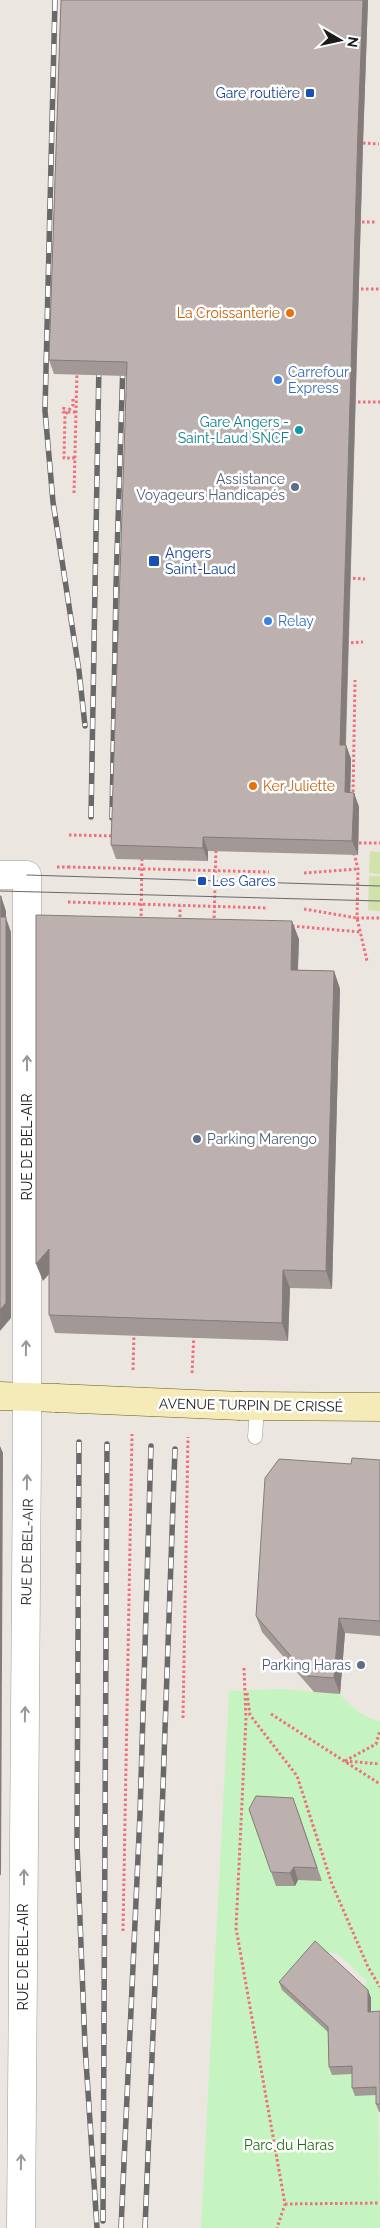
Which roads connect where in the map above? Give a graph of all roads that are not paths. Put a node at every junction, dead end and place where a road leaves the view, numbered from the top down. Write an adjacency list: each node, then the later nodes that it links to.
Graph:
1 (0, 875): 3 (street, RUE DE BEL-AIR, one-way to 1)
2 (0, 1396): 3 (street, AVENUE TURPIN DE CRISSÉ)
3 (27, 1397): 4 (street, AVENUE TURPIN DE CRISSÉ, bridge); 7 (street, RUE DE BEL-AIR, one-way to 3)
4 (249, 1407): 5 (street, AVENUE TURPIN DE CRISSÉ); 6 (lane)
5 (380, 1407)
6 (255, 1437)
7 (12, 1907): 8 (street, RUE DE BEL-AIR, one-way to 7)
8 (10, 2201): 9 (street, RUE DE BEL-AIR)
9 (21, 2228)

